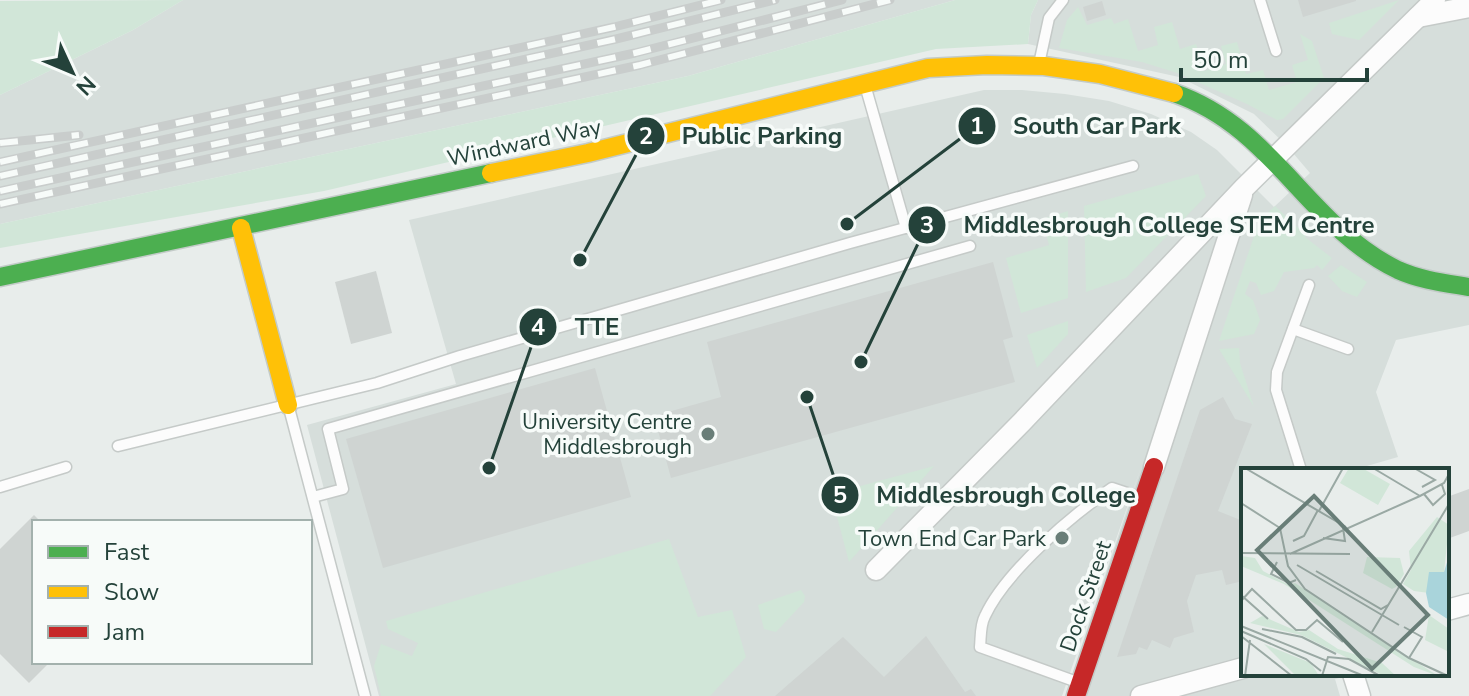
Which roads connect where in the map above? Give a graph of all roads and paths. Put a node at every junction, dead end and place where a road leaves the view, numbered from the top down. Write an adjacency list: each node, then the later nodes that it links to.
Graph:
1 (1063, 0): 7 (lane)
2 (1260, 0): 6 (lane)
3 (1435, 0): 5 (street)
4 (1469, 7): 5 (street)
5 (1418, 17): 9 (street)
6 (1276, 51)
7 (1039, 64): 8 (street, Windward Way); 9 (street, Windward Way)
8 (865, 85): 12 (street, Windward Way); 13 (lane)
9 (1272, 161): 11 (street); 17 (street, Windward Way)
10 (1133, 166): 13 (lane)
11 (1244, 188): 23 (street); 28 (street)
12 (241, 228): 15 (street, Windward Way); 20 (street)
13 (906, 228): 20 (lane)
14 (970, 246): 26 (lane)
15 (0, 277)
16 (1309, 285): 18 (lane)
17 (1469, 287)
18 (1293, 329): 19 (lane); 24 (lane)
19 (1348, 349)
20 (288, 405): 21 (lane); 26 (lane)
21 (118, 446)
22 (66, 467): 25 (lane)
23 (1154, 467): 27 (street, Dock Street)
24 (1300, 468)
25 (0, 487)
26 (313, 497): 34 (lane)
27 (1143, 498): 33 (street, Dock Street); 33 (lane)
28 (876, 570)
29 (1469, 604): 30 (street)
30 (1449, 609)
31 (1241, 669): 35 (street)
32 (1354, 676): 36 (street)
33 (1079, 689)
34 (365, 696)
35 (1141, 696)
36 (1360, 696)

